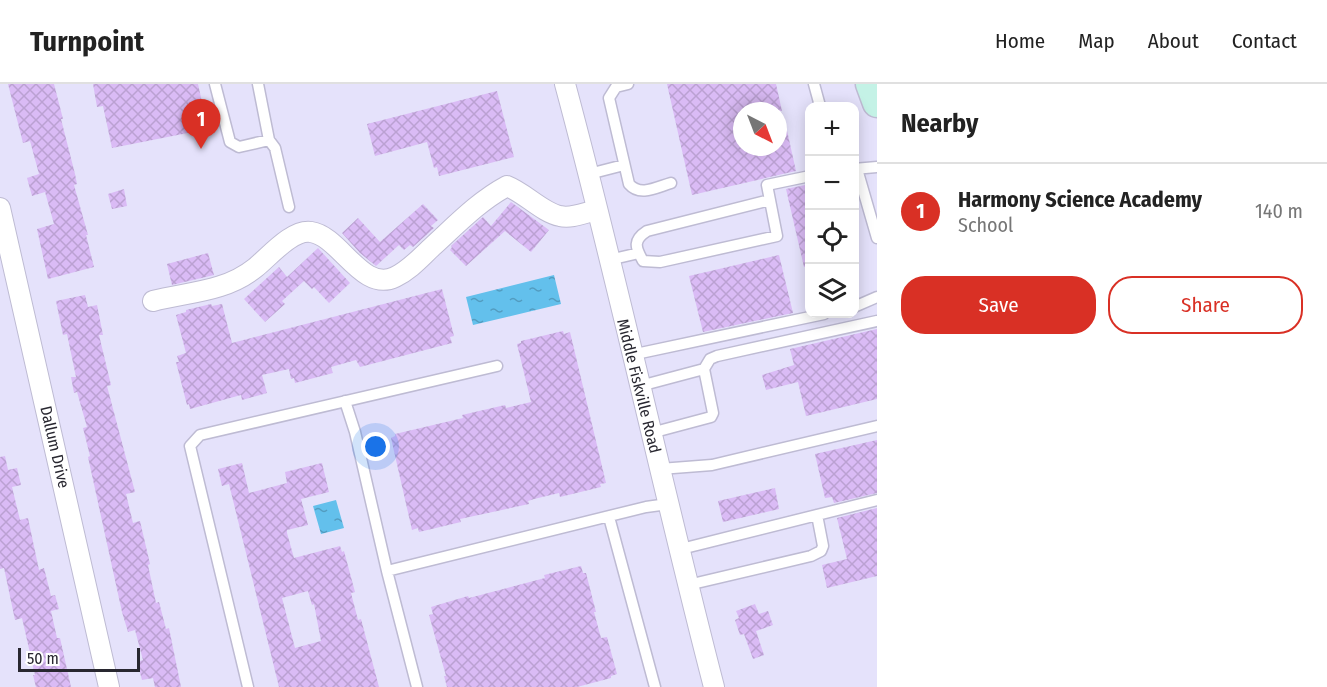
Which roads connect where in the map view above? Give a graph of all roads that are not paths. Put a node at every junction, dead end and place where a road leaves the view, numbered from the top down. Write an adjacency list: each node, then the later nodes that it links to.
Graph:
1 (215, 84): 9 (lane)
2 (258, 84): 9 (lane)
3 (565, 84): 13 (street, Middle Fiskville Road)
4 (628, 84): 10 (lane)
5 (814, 84): 7 (lane)
6 (870, 84): 8 (main road)
7 (819, 102)
8 (877, 103)
9 (269, 140): 18 (lane)
10 (624, 165): 13 (lane); 16 (lane)
11 (877, 167): 12 (lane)
12 (859, 169)
13 (589, 174): 20 (street, Middle Fiskville Road)
14 (805, 177): 17 (lane)
15 (859, 179): 21 (lane)
16 (671, 183)
17 (770, 200): 22 (lane); 22 (lane)
18 (289, 207)
19 (0, 208): 44 (street, Dallum Drive)
20 (597, 210): 23 (street, Middle Fiskville Road); 25 (street)
21 (877, 238)
22 (639, 253): 23 (lane)
23 (609, 260): 29 (street, Middle Fiskville Road)
24 (877, 297): 26 (lane)
25 (153, 301)
26 (859, 305)
27 (805, 318): 29 (lane)
28 (877, 321): 31 (lane)
29 (632, 355): 32 (street, Middle Fiskville Road)
30 (497, 366): 33 (lane)
31 (704, 369): 32 (lane); 35 (lane)
32 (640, 386): 35 (street, Middle Fiskville Road)
33 (345, 401): 42 (lane); 45 (lane)
34 (877, 426): 36 (lane)
35 (651, 433): 36 (street, Middle Fiskville Road)
36 (660, 469): 38 (street, Middle Fiskville Road)
37 (877, 500): 39 (lane)
38 (668, 504): 40 (lane); 41 (street, Middle Fiskville Road)
39 (817, 515): 41 (lane); 43 (lane)
40 (609, 517): 42 (lane); 47 (lane)
41 (681, 549): 43 (street, Middle Fiskville Road)
42 (387, 571): 46 (lane)
43 (688, 585): 48 (street, Middle Fiskville Road)
44 (109, 687)
45 (248, 687)
46 (417, 687)
47 (655, 687)
48 (714, 687)

